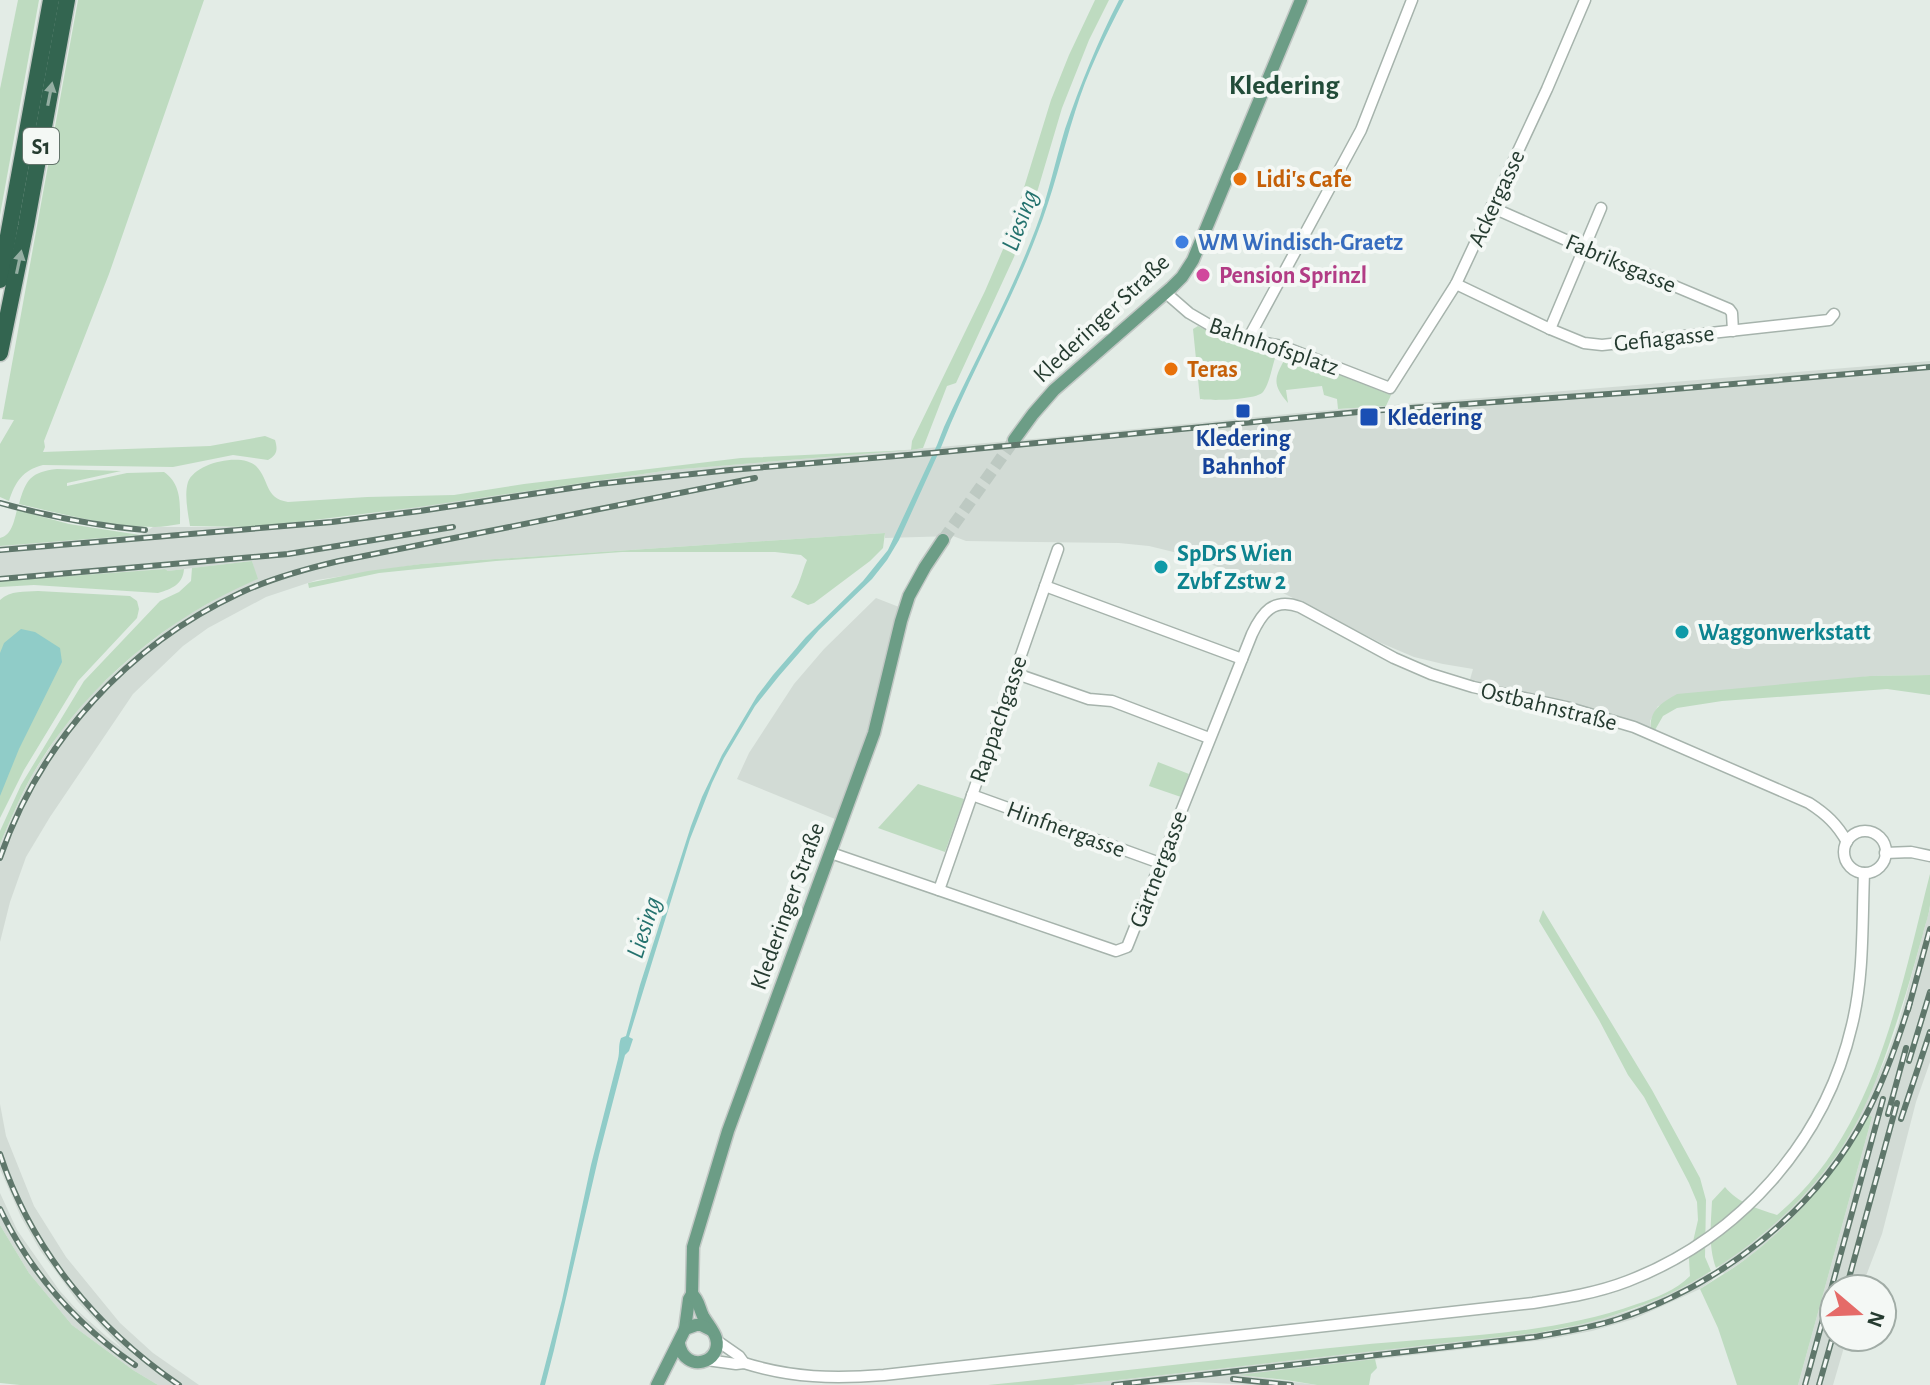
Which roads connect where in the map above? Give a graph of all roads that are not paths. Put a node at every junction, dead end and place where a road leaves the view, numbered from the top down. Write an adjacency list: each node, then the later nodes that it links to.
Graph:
1 (51, 0): 9 (highway, S1)
2 (67, 0): 16 (highway, S1, one-way to 2)
3 (1301, 0): 11 (main road, Klederinger Straße)
4 (1412, 0): 15 (street)
5 (1585, 0): 6 (street, Ackergasse)
6 (1491, 207): 8 (street, Fabriksgasse); 10 (street, Ackergasse)
7 (1601, 208): 8 (street)
8 (1584, 248): 13 (street); 14 (street, Fabriksgasse)
9 (0, 280)
10 (1456, 284): 13 (street, Gefiagasse); 17 (street, Ackergasse)
11 (1166, 293): 15 (street, Bahnhofsplatz); 18 (main road, Klederinger Straße)
12 (1834, 314): 14 (street, Gefiagasse)
13 (1550, 329): 14 (street, Gefiagasse)
14 (1733, 331)
15 (1248, 339): 17 (street, Bahnhofsplatz)
16 (0, 353)
17 (1390, 388)
18 (1014, 440)
19 (943, 540): 28 (main road, Klederinger Straße)
20 (1058, 549): 21 (street, Rappachgasse)
21 (1045, 586): 23 (street); 24 (street, Rappachgasse)
22 (1252, 634): 23 (street, Gärtnergasse); 27 (street, Ostbahnstraße)
23 (1242, 659): 25 (street, Gärtnergasse)
24 (1014, 673): 25 (street); 26 (street, Rappachgasse)
25 (1209, 738): 31 (street, Gärtnergasse)
26 (972, 795): 31 (street, Hinfnergasse); 33 (street, Rappachgasse)
27 (1847, 842): 29 (street); 32 (street)
28 (831, 853): 33 (street, Gärtnergasse); 34 (main road, Klederinger Straße)
29 (1885, 853): 30 (street); 32 (street)
30 (1930, 856)
31 (1160, 863): 33 (street, Gärtnergasse)
32 (1864, 873): 40 (street)
33 (939, 890)
34 (692, 1294): 35 (main road, Klederinger Straße); 36 (main road, Klederinger Straße)
35 (685, 1329): 36 (main road); 37 (main road)
36 (714, 1335): 38 (main road); 40 (street)
37 (679, 1344): 39 (main road); 41 (main road)
38 (707, 1360): 39 (main road); 40 (street)
39 (691, 1361): 41 (main road)
40 (744, 1363)
41 (659, 1381)

